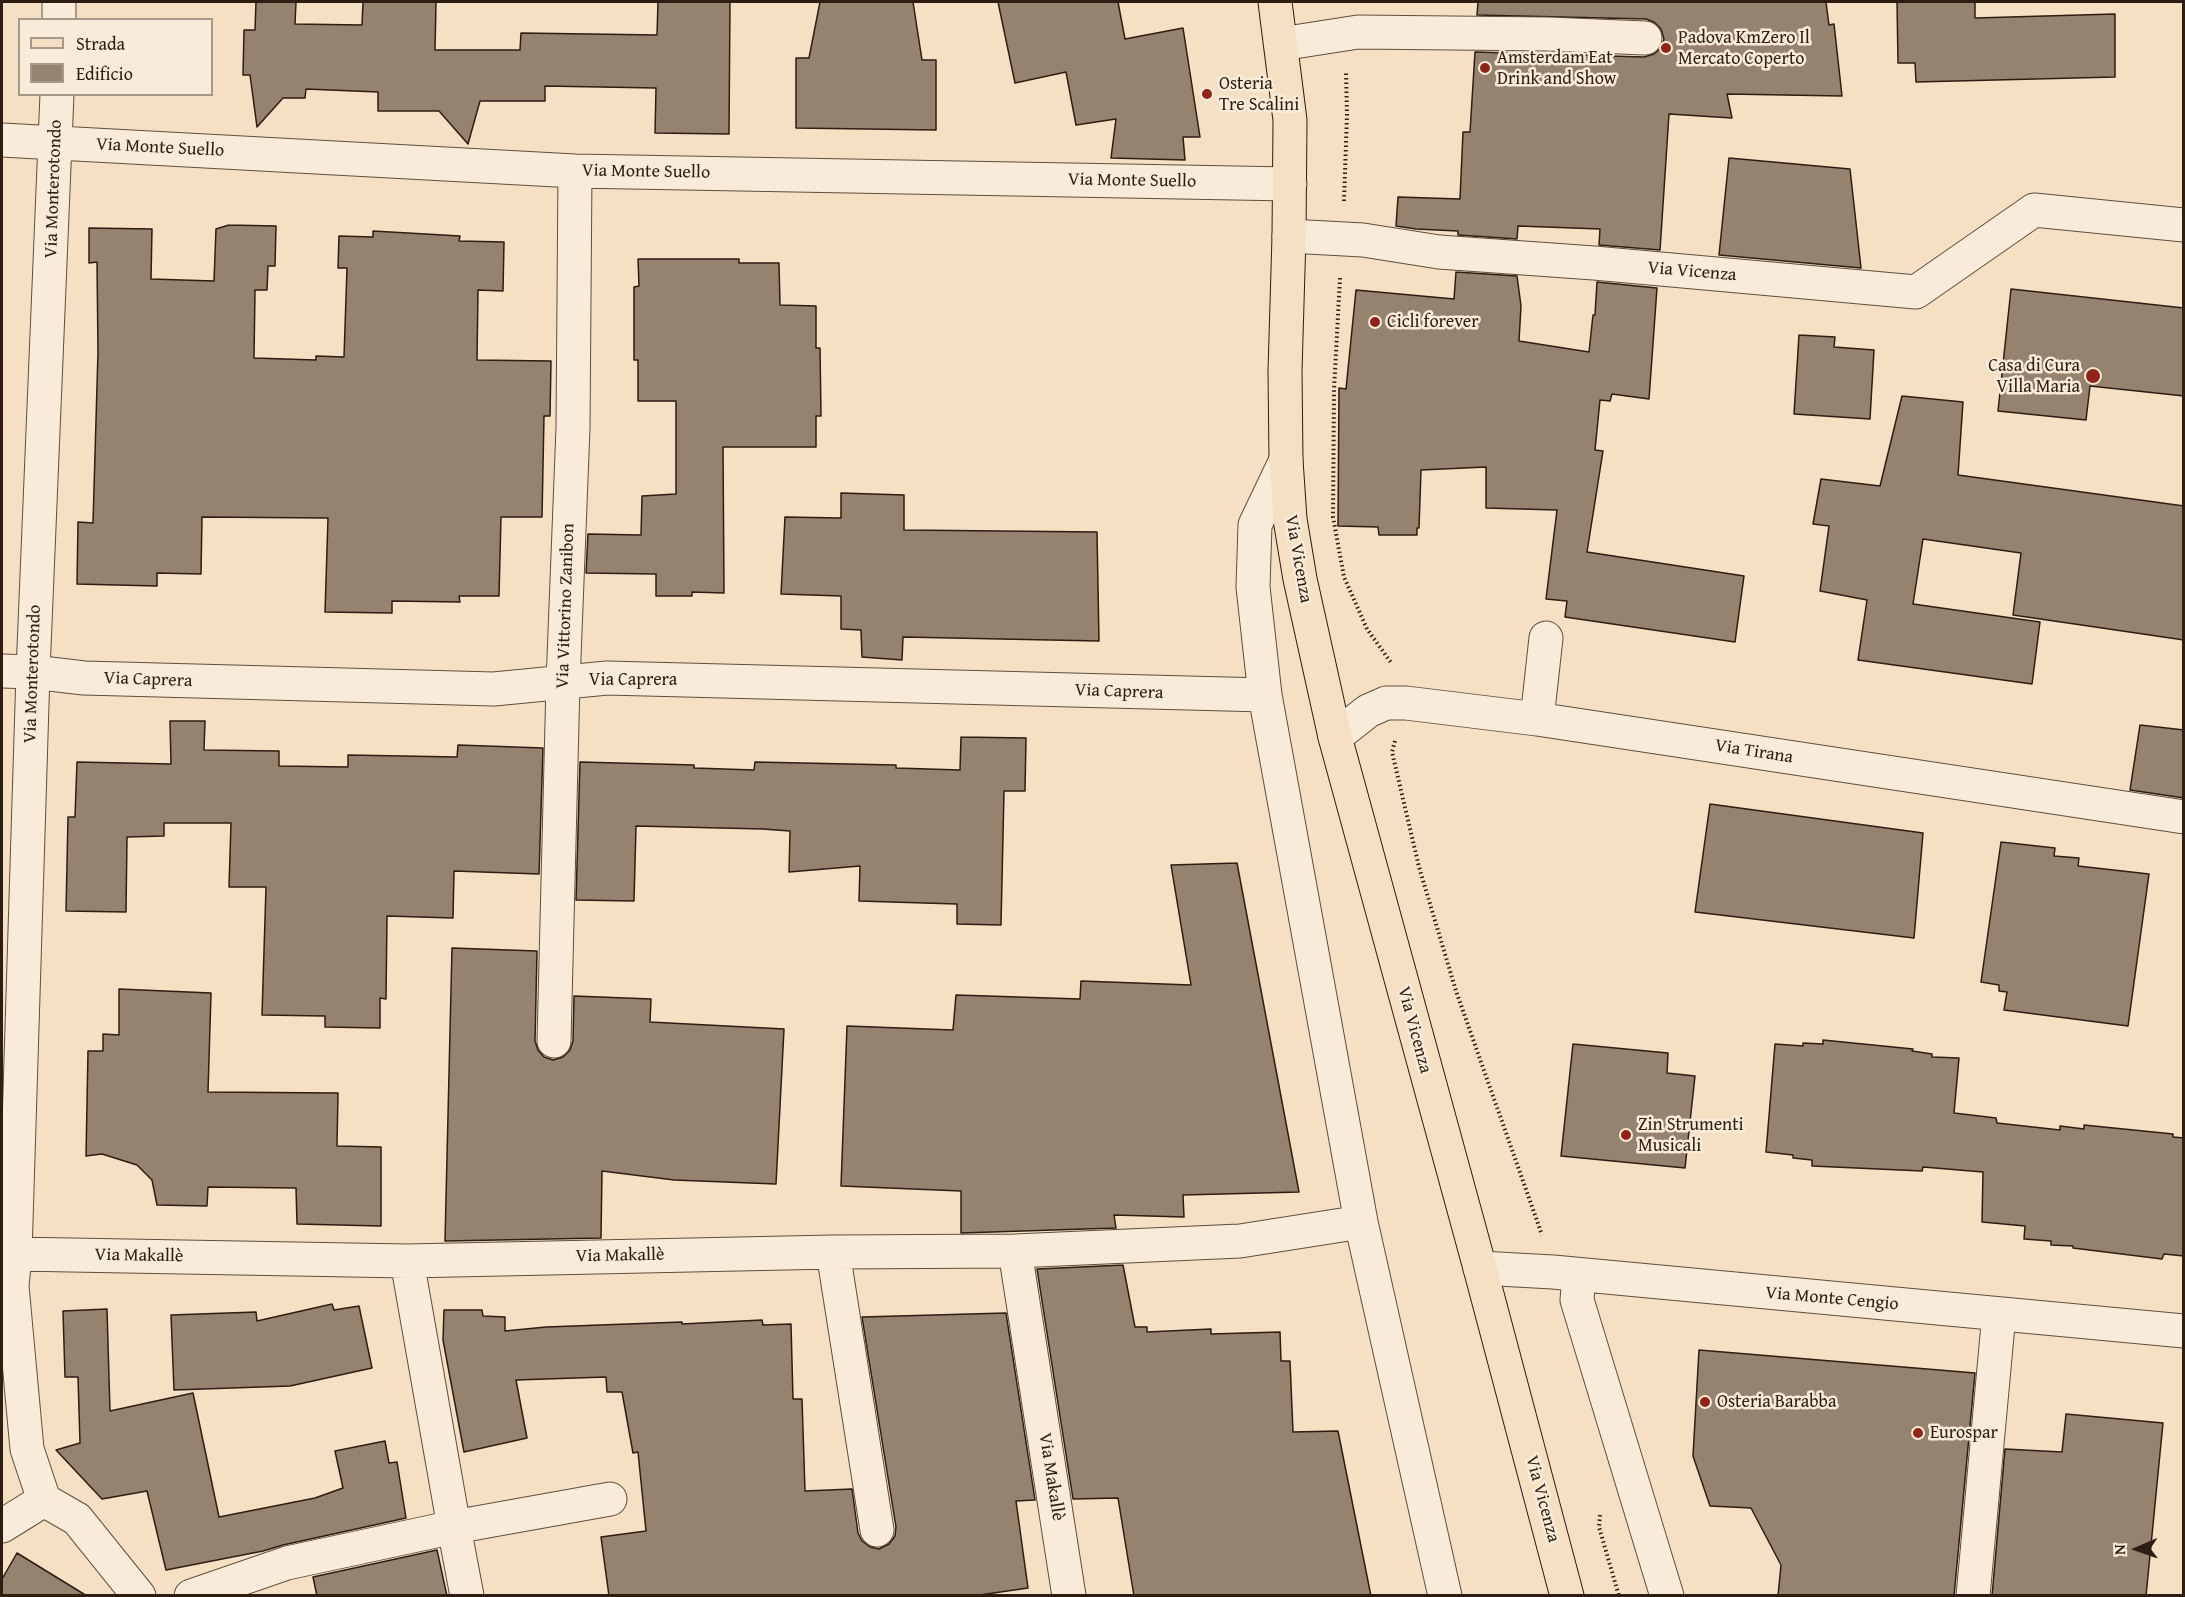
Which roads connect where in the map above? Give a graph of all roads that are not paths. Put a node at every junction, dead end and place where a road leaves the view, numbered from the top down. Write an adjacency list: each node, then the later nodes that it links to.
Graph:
1 (59, 2): 3 (street)
2 (1275, 2): 5 (main road, Via Vicenza)
3 (59, 18)
4 (1645, 38): 5 (street)
5 (1281, 44): 10 (main road, Via Vicenza)
6 (57, 96): 8 (street, Via Monterotondo)
7 (2, 140): 8 (street, Via Monte Suello)
8 (56, 142): 9 (street, Via Monte Suello); 15 (street, Via Monterotondo)
9 (575, 171): 10 (street, Via Monte Suello); 16 (street, Via Vittorino Zanibon)
10 (1290, 184): 12 (main road, Via Vicenza)
11 (2184, 225): 12 (street, Via Vicenza)
12 (1290, 236): 13 (main road, Via Vicenza)
13 (1286, 460): 17 (street, Via Vicenza); 19 (main road, Via Vicenza)
14 (1546, 638): 18 (street)
15 (17, 671): 16 (street, Via Caprera); 25 (street, Via Monterotondo)
16 (563, 682): 17 (street, Via Caprera); 21 (street, Via Vittorino Zanibon)
17 (1265, 696): 22 (street, Via Vicenza)
18 (1537, 719): 19 (street, Via Tirana); 20 (street, Via Tirana)
19 (1335, 737): 27 (main road, Via Vicenza)
20 (2184, 817)
21 (554, 1041)
22 (1361, 1222): 23 (street, Via Makallè); 40 (street, Via Vicenza)
23 (1016, 1251): 24 (street, Via Makallè); 39 (street, Via Makallè)
24 (833, 1252): 26 (street, Via Makallè); 35 (street)
25 (8, 1255): 26 (street, Via Makallè); 32 (street)
26 (407, 1261): 34 (street)
27 (1480, 1268): 28 (street, Via Monte Cengio); 41 (main road, Via Vicenza)
28 (1579, 1275): 29 (street, Via Monte Cengio); 42 (street)
29 (1999, 1314): 30 (street, Via Monte Cengio); 43 (street)
30 (2184, 1331)
31 (610, 1499): 34 (street)
32 (44, 1500): 33 (street); 36 (street)
33 (2, 1526)
34 (454, 1527): 37 (street); 38 (street)
35 (877, 1530)
36 (139, 1596)
37 (192, 1596)
38 (467, 1596)
39 (1069, 1596)
40 (1445, 1596)
41 (1567, 1596)
42 (1667, 1596)
43 (1974, 1596)

